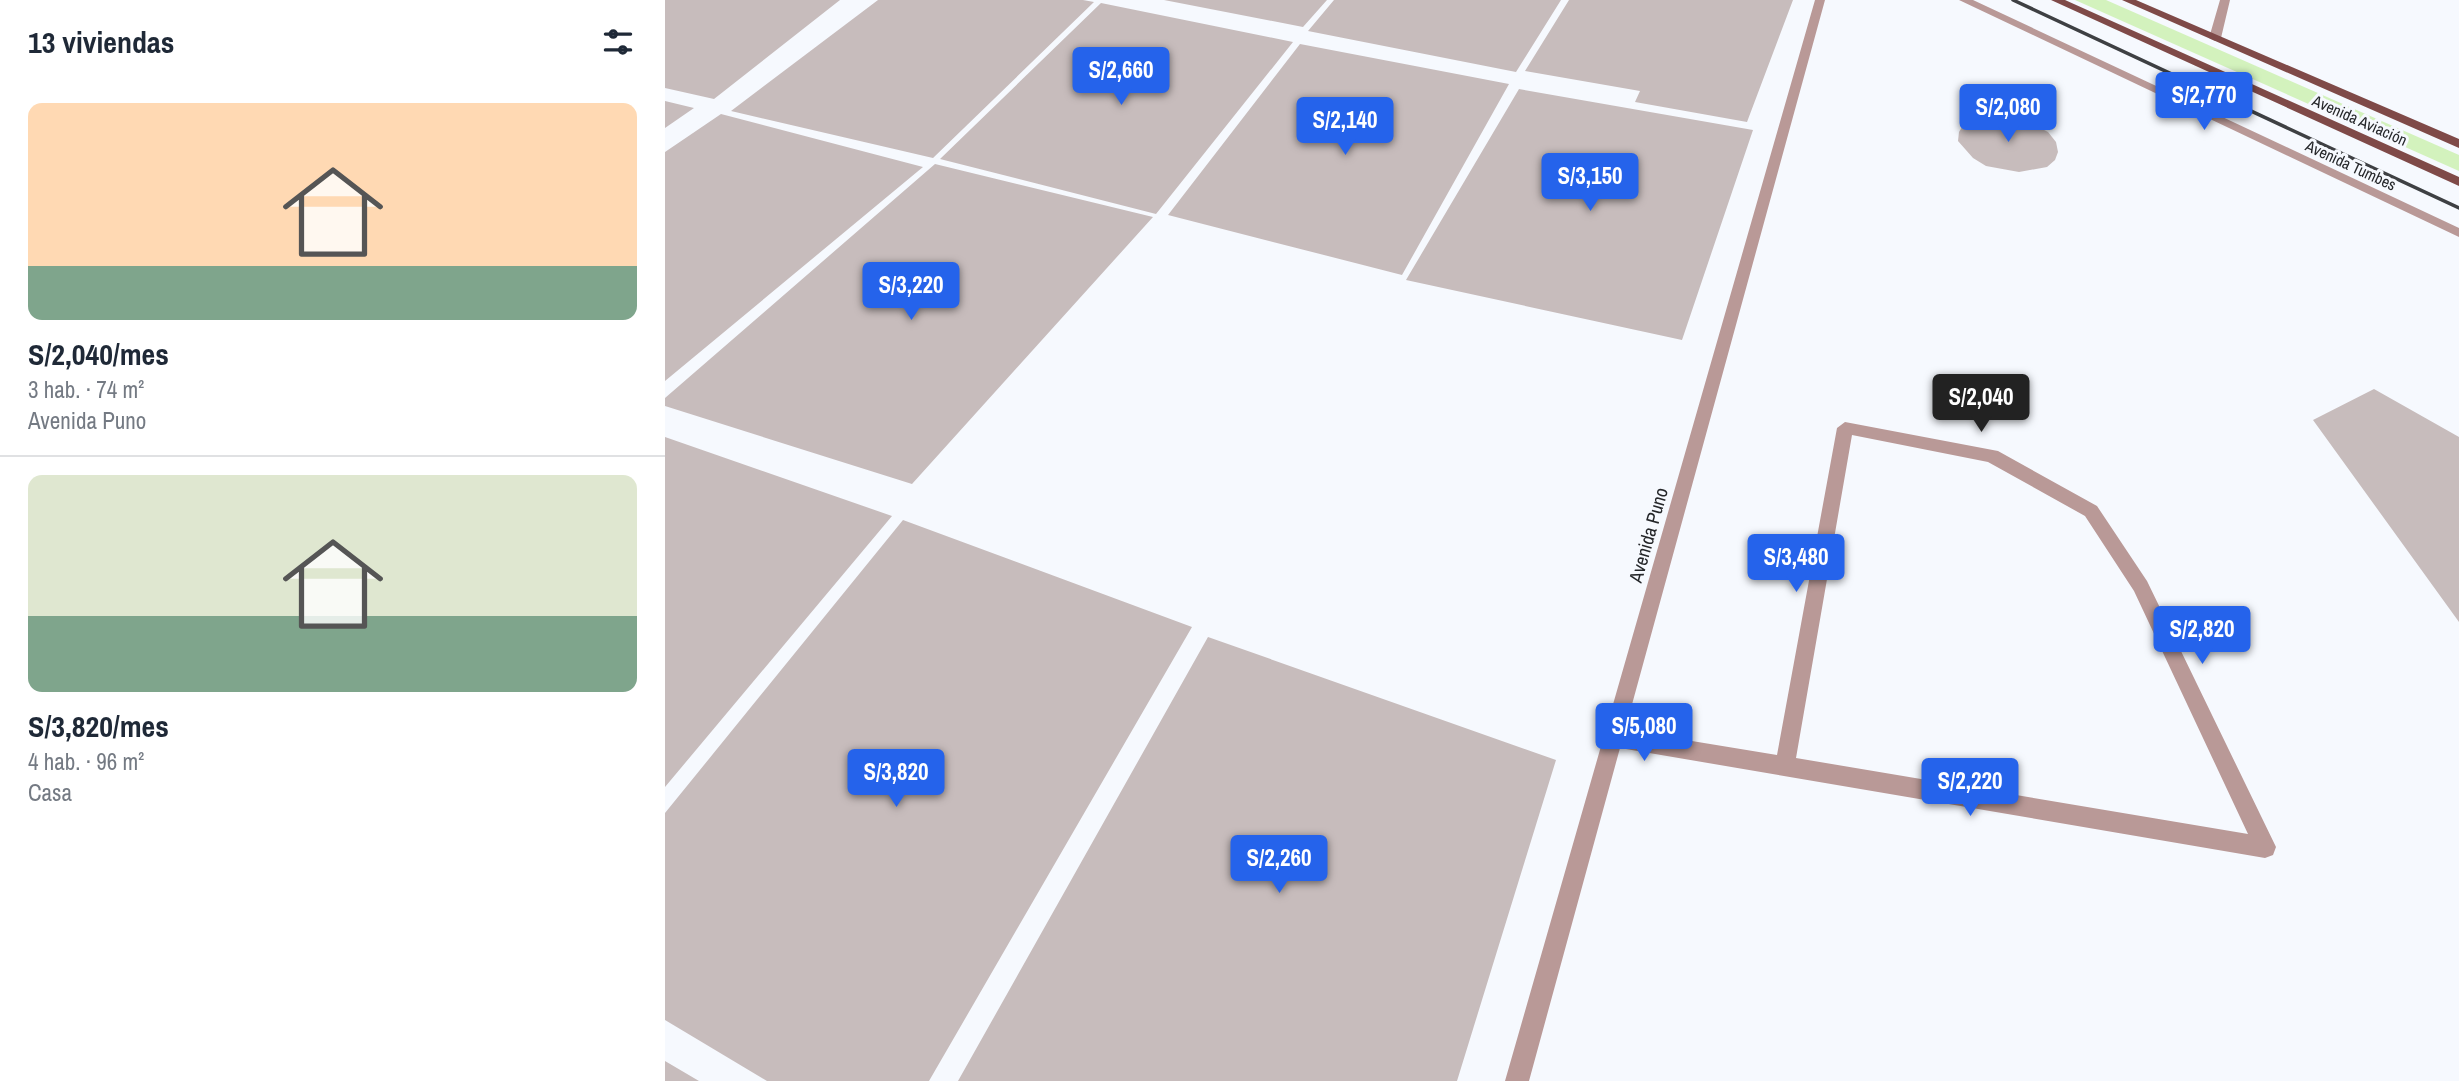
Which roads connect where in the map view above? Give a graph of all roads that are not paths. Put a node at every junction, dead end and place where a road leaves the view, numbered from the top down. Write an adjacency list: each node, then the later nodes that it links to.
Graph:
1 (1820, 0): 10 (street, Avenida Puno)
2 (1963, 0): 9 (street, Avenida Tumbes)
3 (2056, 0): 8 (main road, Avenida Aviación)
4 (2127, 0): 6 (main road, Avenida Aviación)
5 (2225, 0): 6 (street)
6 (2215, 38): 7 (main road, Avenida Aviación)
7 (2459, 144)
8 (2459, 182)
9 (2459, 233)
10 (1613, 737): 11 (street); 12 (street, Avenida Puno)
11 (1785, 766): 11 (street)
12 (1517, 1081)

